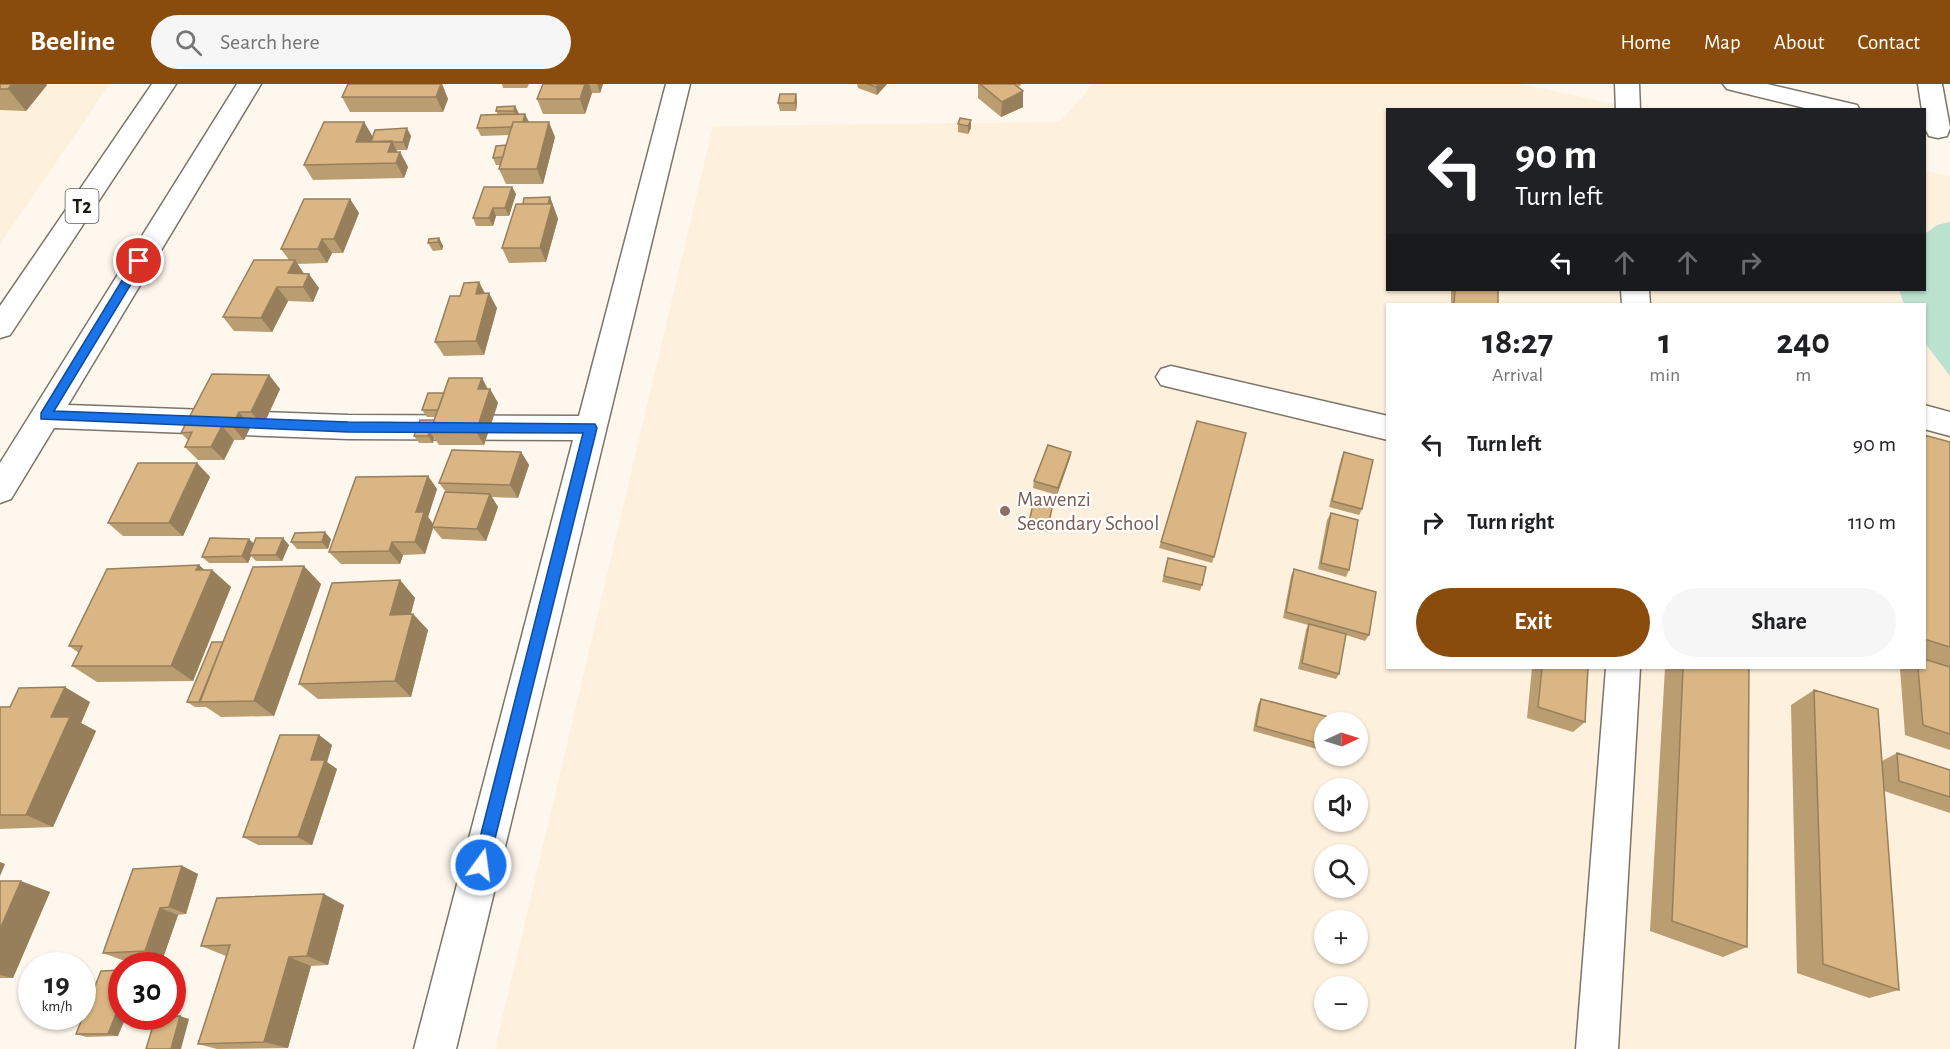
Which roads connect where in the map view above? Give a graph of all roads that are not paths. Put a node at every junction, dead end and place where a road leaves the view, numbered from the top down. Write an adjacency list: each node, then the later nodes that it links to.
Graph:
1 (164, 84): 10 (main road, T2)
2 (249, 84): 12 (main road)
3 (678, 84): 15 (main road)
4 (1627, 84): 7 (main road)
5 (1735, 84): 8 (main road)
6 (1930, 84): 9 (main road)
7 (1628, 108)
8 (1839, 108)
9 (1938, 130)
10 (0, 328)
11 (1171, 377): 16 (main road)
12 (45, 416): 15 (main road); 17 (main road)
13 (1926, 418): 14 (main road)
14 (1950, 424)
15 (590, 428): 19 (main road)
16 (1386, 428)
17 (0, 490)
18 (1623, 669): 20 (main road)
19 (435, 1049)
20 (1597, 1049)

